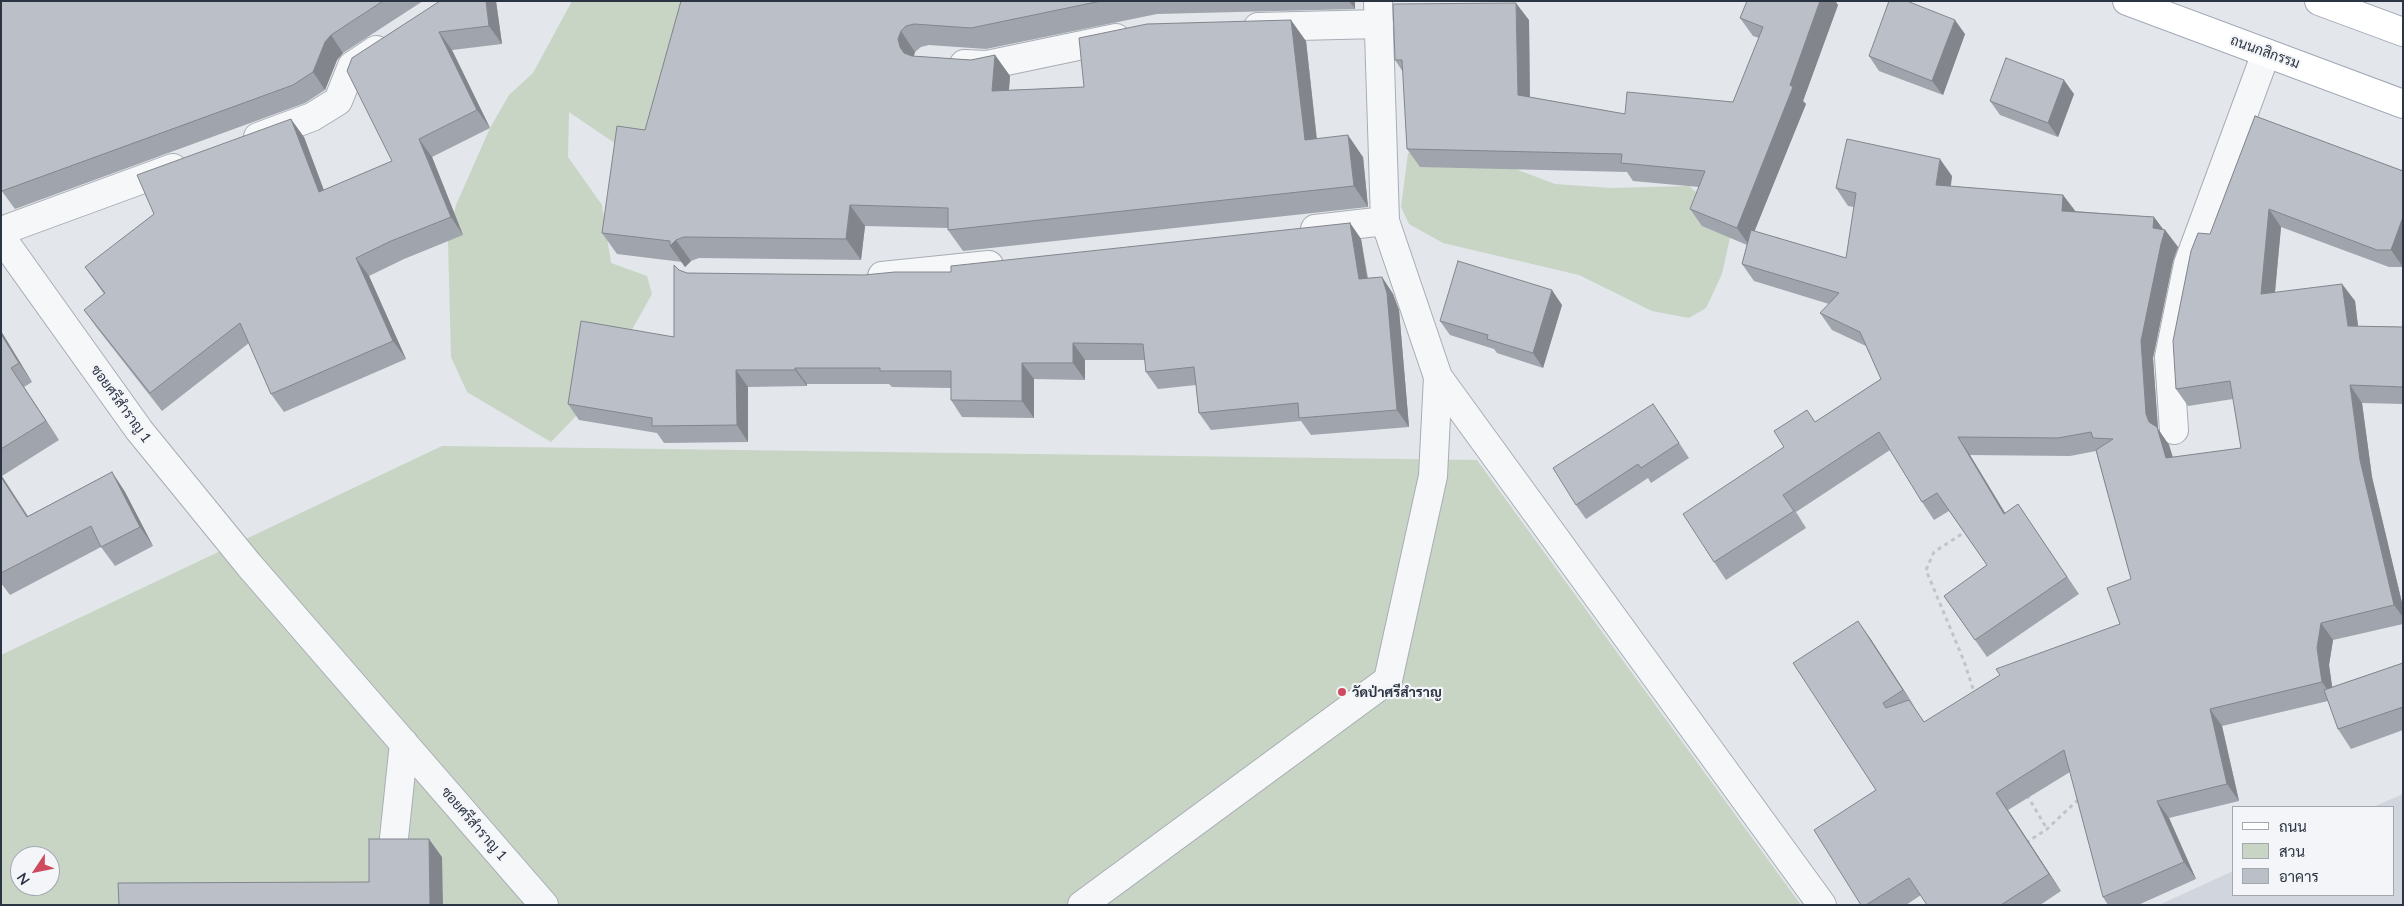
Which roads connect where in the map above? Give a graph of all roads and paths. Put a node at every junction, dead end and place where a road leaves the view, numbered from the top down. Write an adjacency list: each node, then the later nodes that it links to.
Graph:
1 (2127, 1): 8 (main road, ถนนกสิกรรม)
2 (2319, 1): 5 (main road)
3 (1379, 13): 4 (street); 13 (street)
4 (1230, 27)
5 (2403, 32)
6 (1140, 33): 9 (street)
7 (394, 39): 11 (street)
8 (2266, 53): 10 (main road, ถนนกสิกรรม); 20 (street)
9 (938, 62)
10 (2403, 104)
11 (239, 144)
12 (193, 161): 14 (street)
13 (1385, 221): 15 (street); 19 (street)
14 (1, 231)
15 (1288, 232)
16 (1, 237): 23 (street, ซอยศรีสำราญ 1)
17 (1014, 262): 18 (street)
18 (856, 276)
19 (1438, 377): 30 (street); 31 (street)
20 (2174, 430)
21 (1970, 529): 22 (path)
22 (1978, 702)
23 (404, 743): 27 (street); 29 (street, ซอยศรีสำราญ 1)
24 (2022, 787): 26 (path)
25 (2087, 794): 26 (path)
26 (2047, 829): 28 (path)
27 (394, 838)
28 (2022, 846)
29 (544, 905)
30 (1082, 905)
31 (1822, 905)

